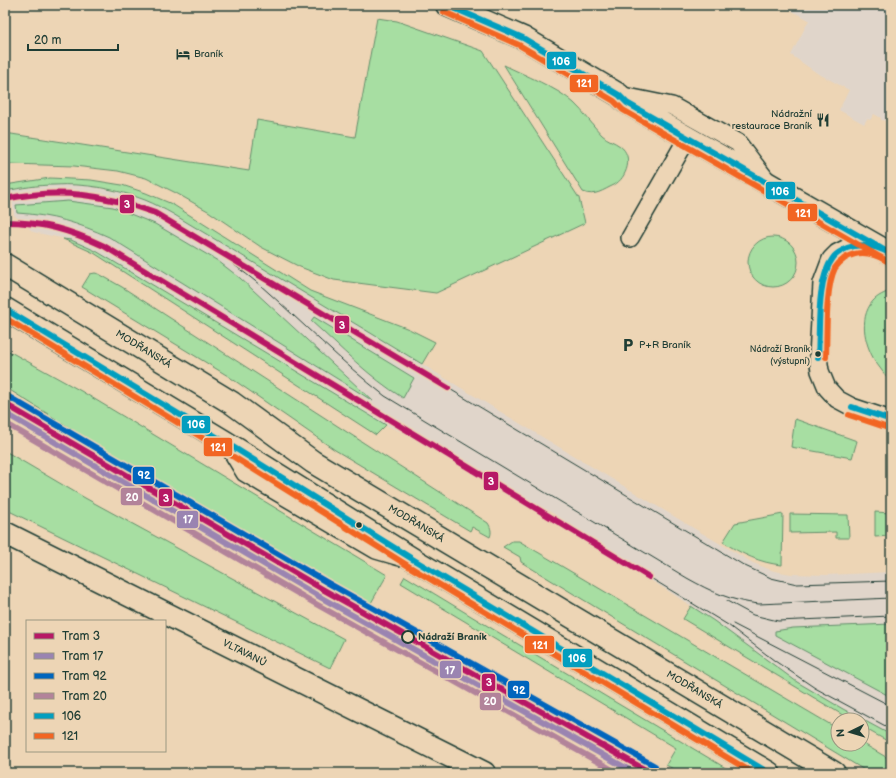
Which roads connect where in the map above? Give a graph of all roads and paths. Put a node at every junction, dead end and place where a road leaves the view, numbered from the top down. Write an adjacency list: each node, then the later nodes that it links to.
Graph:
1 (448, 5): 2 (main road)
2 (619, 95): 3 (main road); 4 (lane)
3 (688, 138): 4 (main road); 5 (lane)
4 (770, 184): 6 (main road)
5 (630, 238)
6 (885, 250): 9 (lane)
7 (5, 265): 13 (main road, MODŘANSKÁ)
8 (5, 309): 12 (main road)
9 (891, 420)
10 (5, 533): 11 (main road, VLTAVANŮ)
11 (484, 773)
12 (769, 773)
13 (834, 773)

